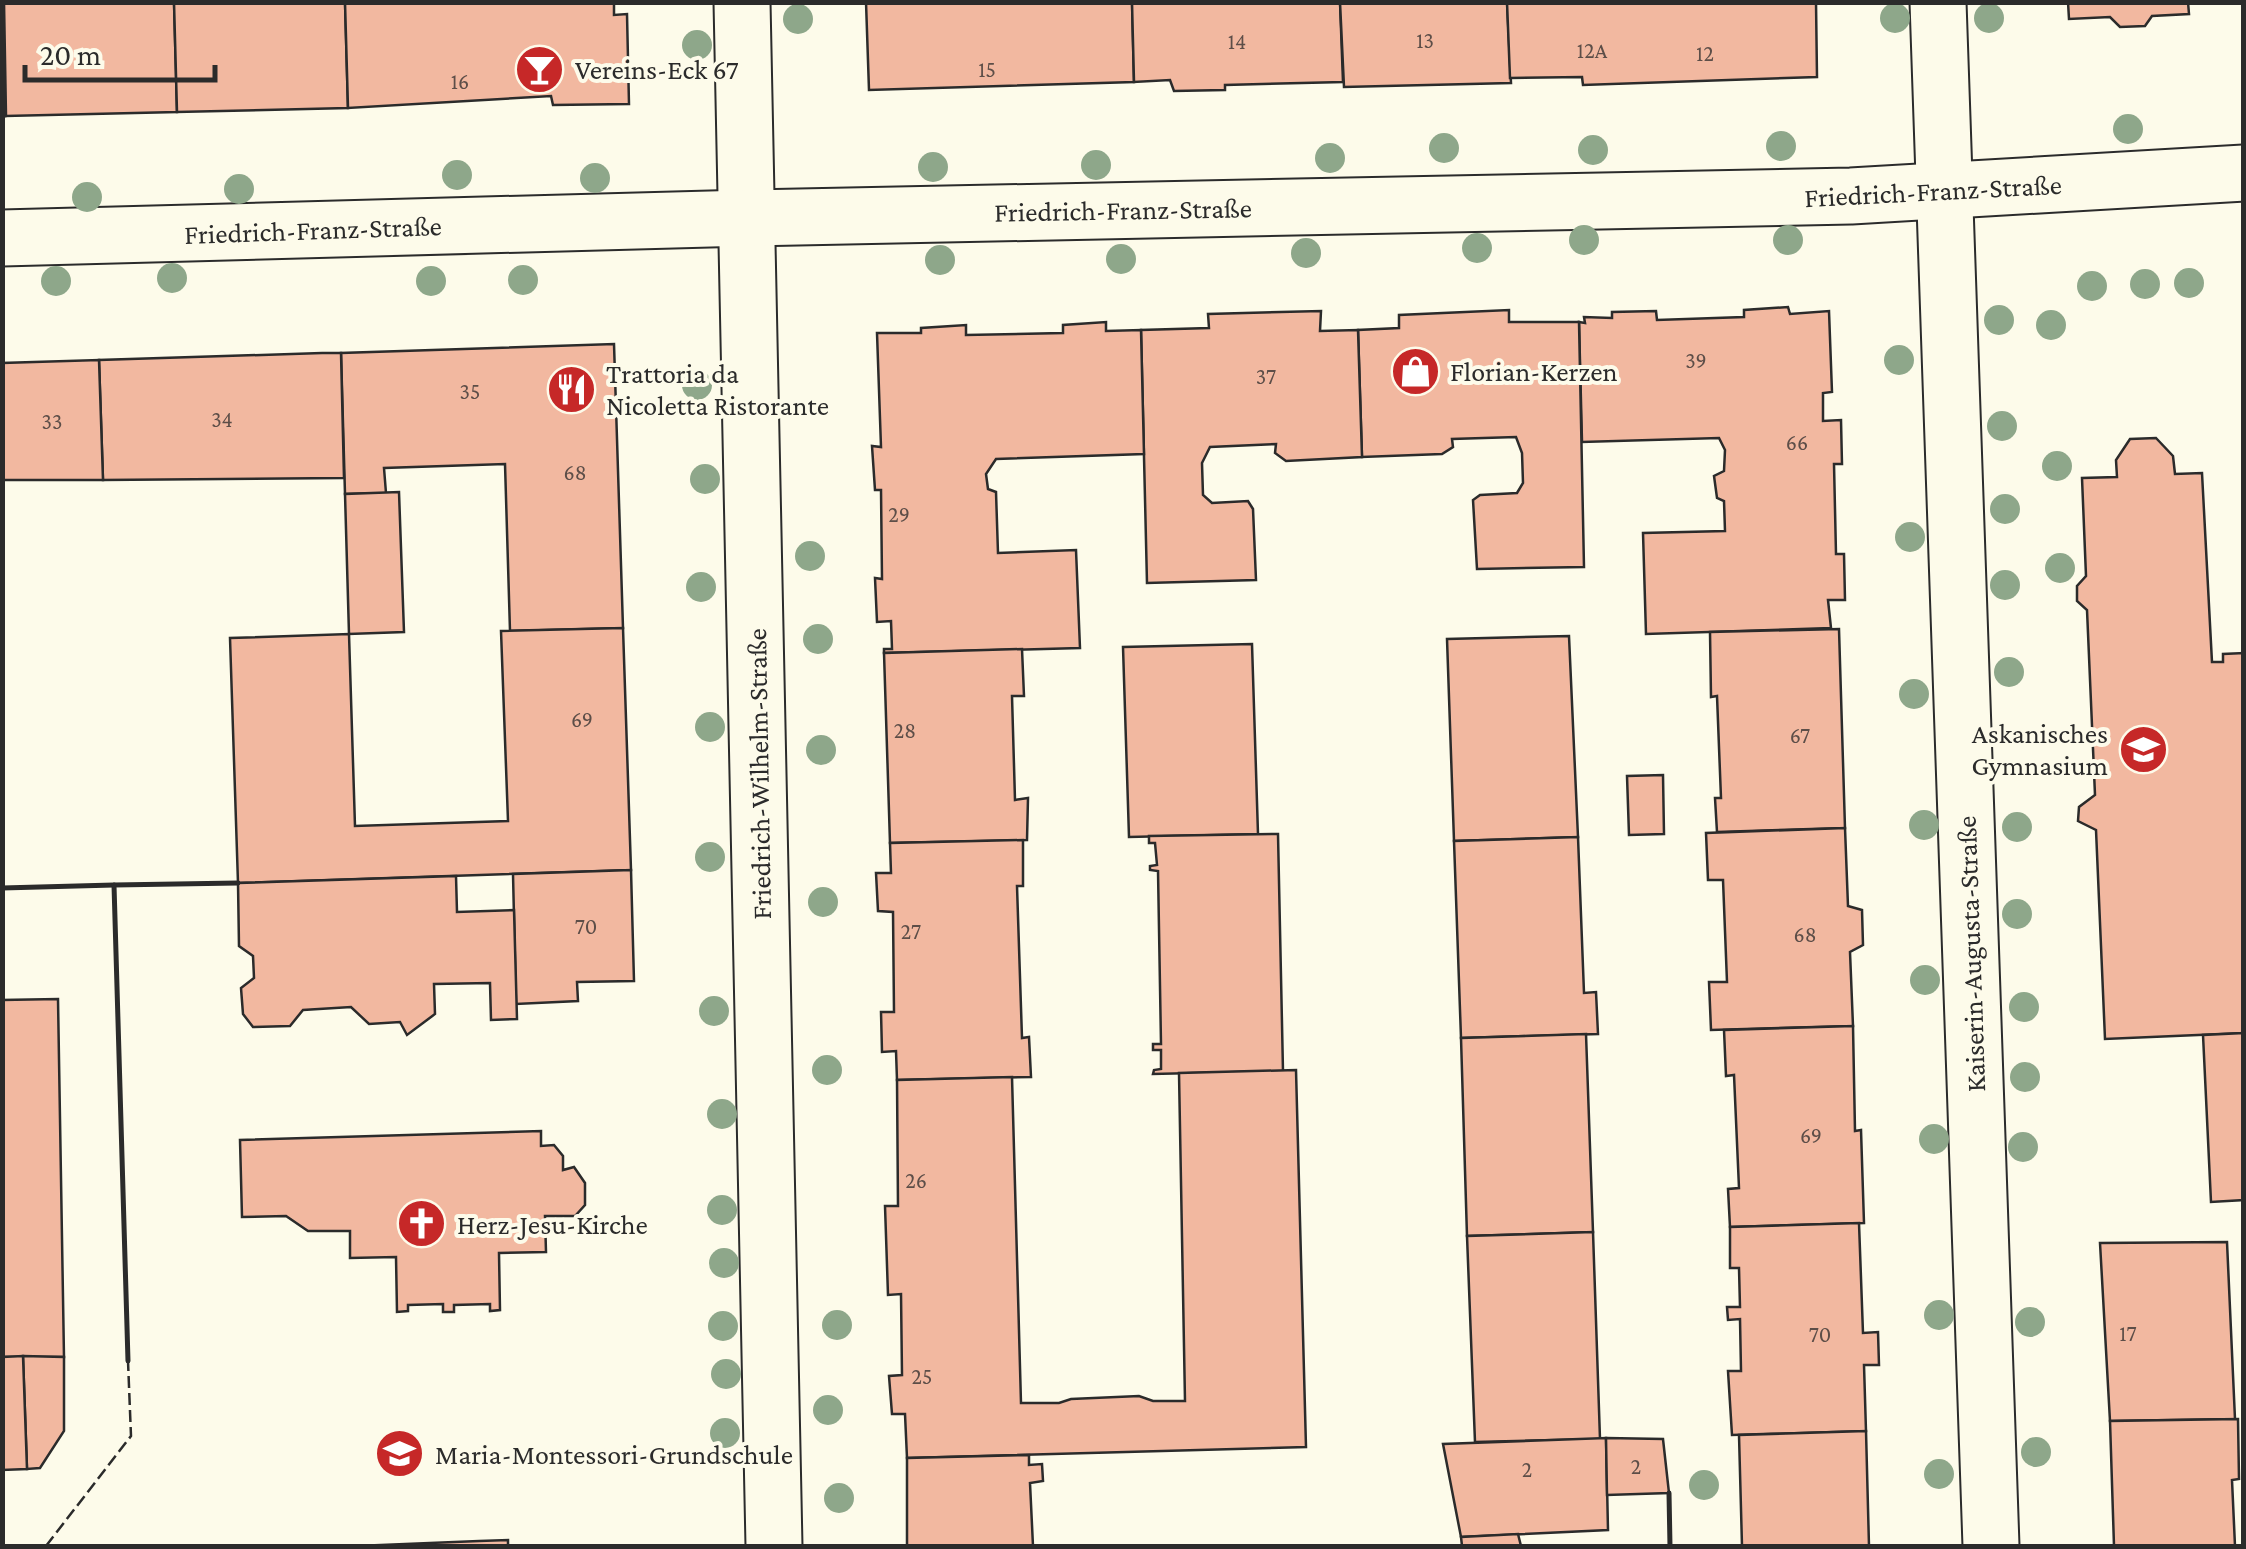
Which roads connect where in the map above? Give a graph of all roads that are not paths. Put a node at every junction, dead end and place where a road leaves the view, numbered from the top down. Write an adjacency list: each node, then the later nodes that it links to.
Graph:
1 (742, 2): 5 (street, Friedrich-Wilhelm-Straße)
2 (1938, 2): 4 (street, Kaiserin-Augusta-Straße)
3 (2244, 173): 4 (street, Friedrich-Franz-Straße)
4 (1944, 192): 5 (street, Friedrich-Franz-Straße); 8 (street, Kaiserin-Augusta-Straße)
5 (747, 218): 6 (street, Friedrich-Franz-Straße); 7 (street, Friedrich-Wilhelm-Straße)
6 (2, 238)
7 (774, 1546)
8 (1991, 1546)

